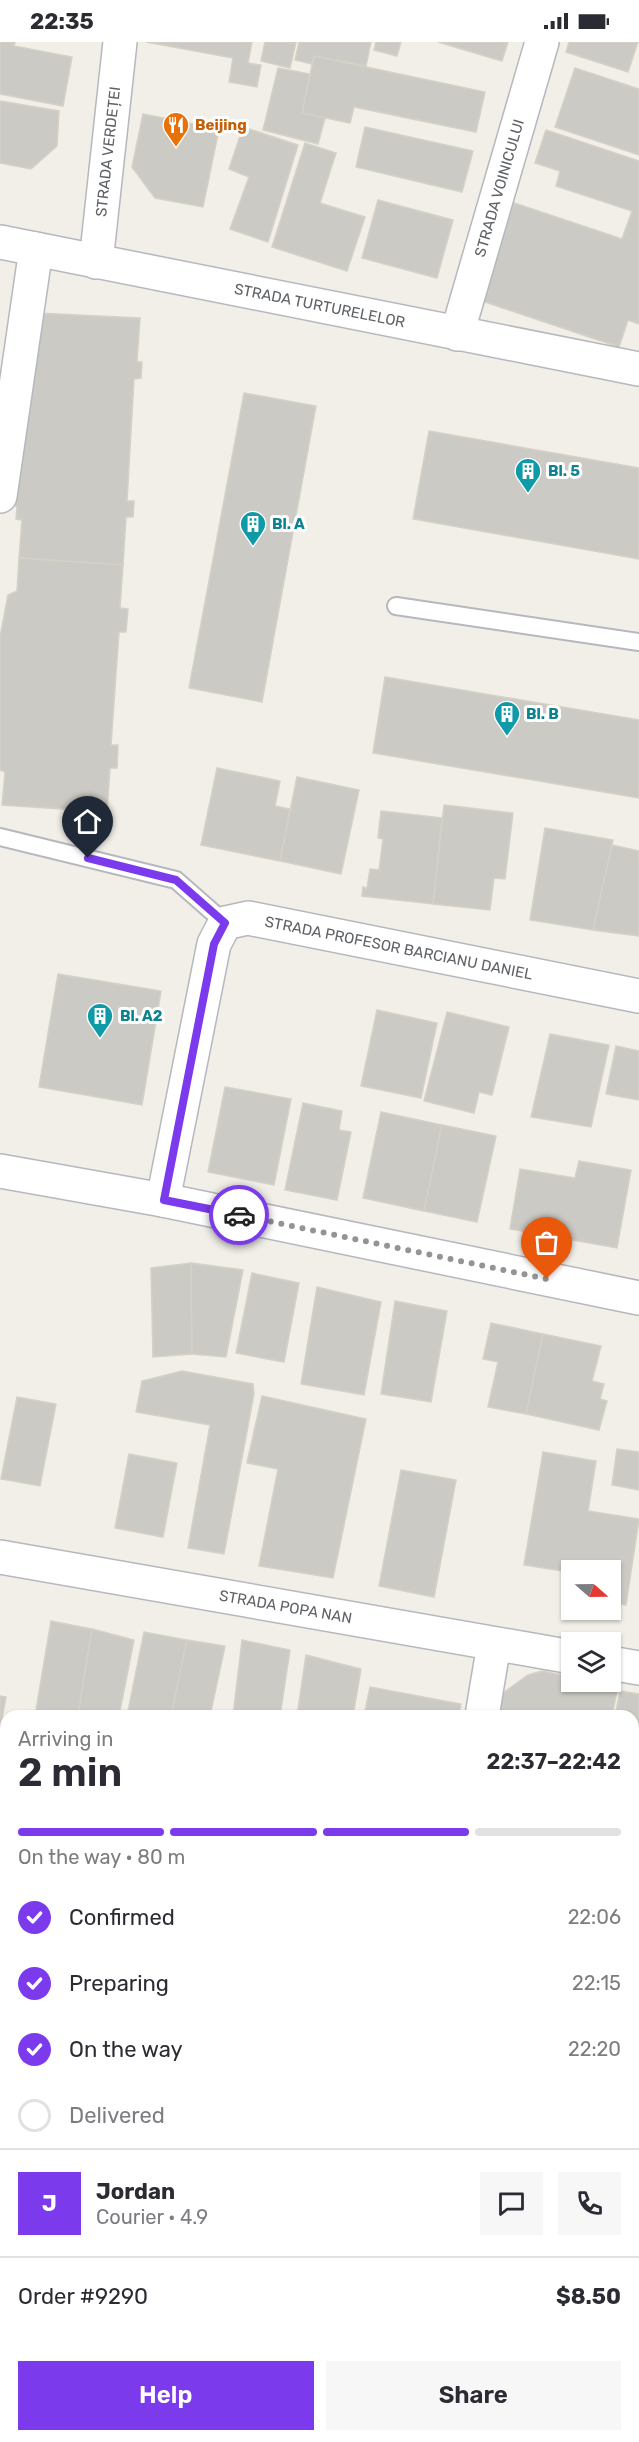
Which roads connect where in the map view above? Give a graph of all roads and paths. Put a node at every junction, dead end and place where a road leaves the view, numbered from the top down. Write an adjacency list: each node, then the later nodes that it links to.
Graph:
1 (120, 42): 5 (street, STRADA VERDEȚEI)
2 (542, 42): 6 (street, STRADA VOINICULUI)
3 (0, 242): 4 (street, STRADA TURTURELELOR)
4 (36, 249): 5 (street, STRADA TURTURELELOR); 8 (street)
5 (96, 262): 6 (street, STRADA TURTURELELOR)
6 (457, 334): 7 (street, STRADA TURTURELELOR)
7 (639, 369)
8 (0, 496)
9 (396, 606): 10 (lane)
10 (639, 642)
11 (0, 837): 12 (lane)
12 (225, 923): 13 (street, STRADA PROFESOR BARCIANU DANIEL); 15 (street)
13 (639, 996)
14 (0, 1171): 15 (street)
15 (164, 1200): 16 (street)
16 (639, 1298)
17 (0, 1557): 18 (street, STRADA POPA NAN)
18 (494, 1644): 19 (street, STRADA POPA NAN); 22 (street)
19 (561, 1655)
20 (621, 1665): 21 (street)
21 (639, 1668)
22 (483, 1710)

